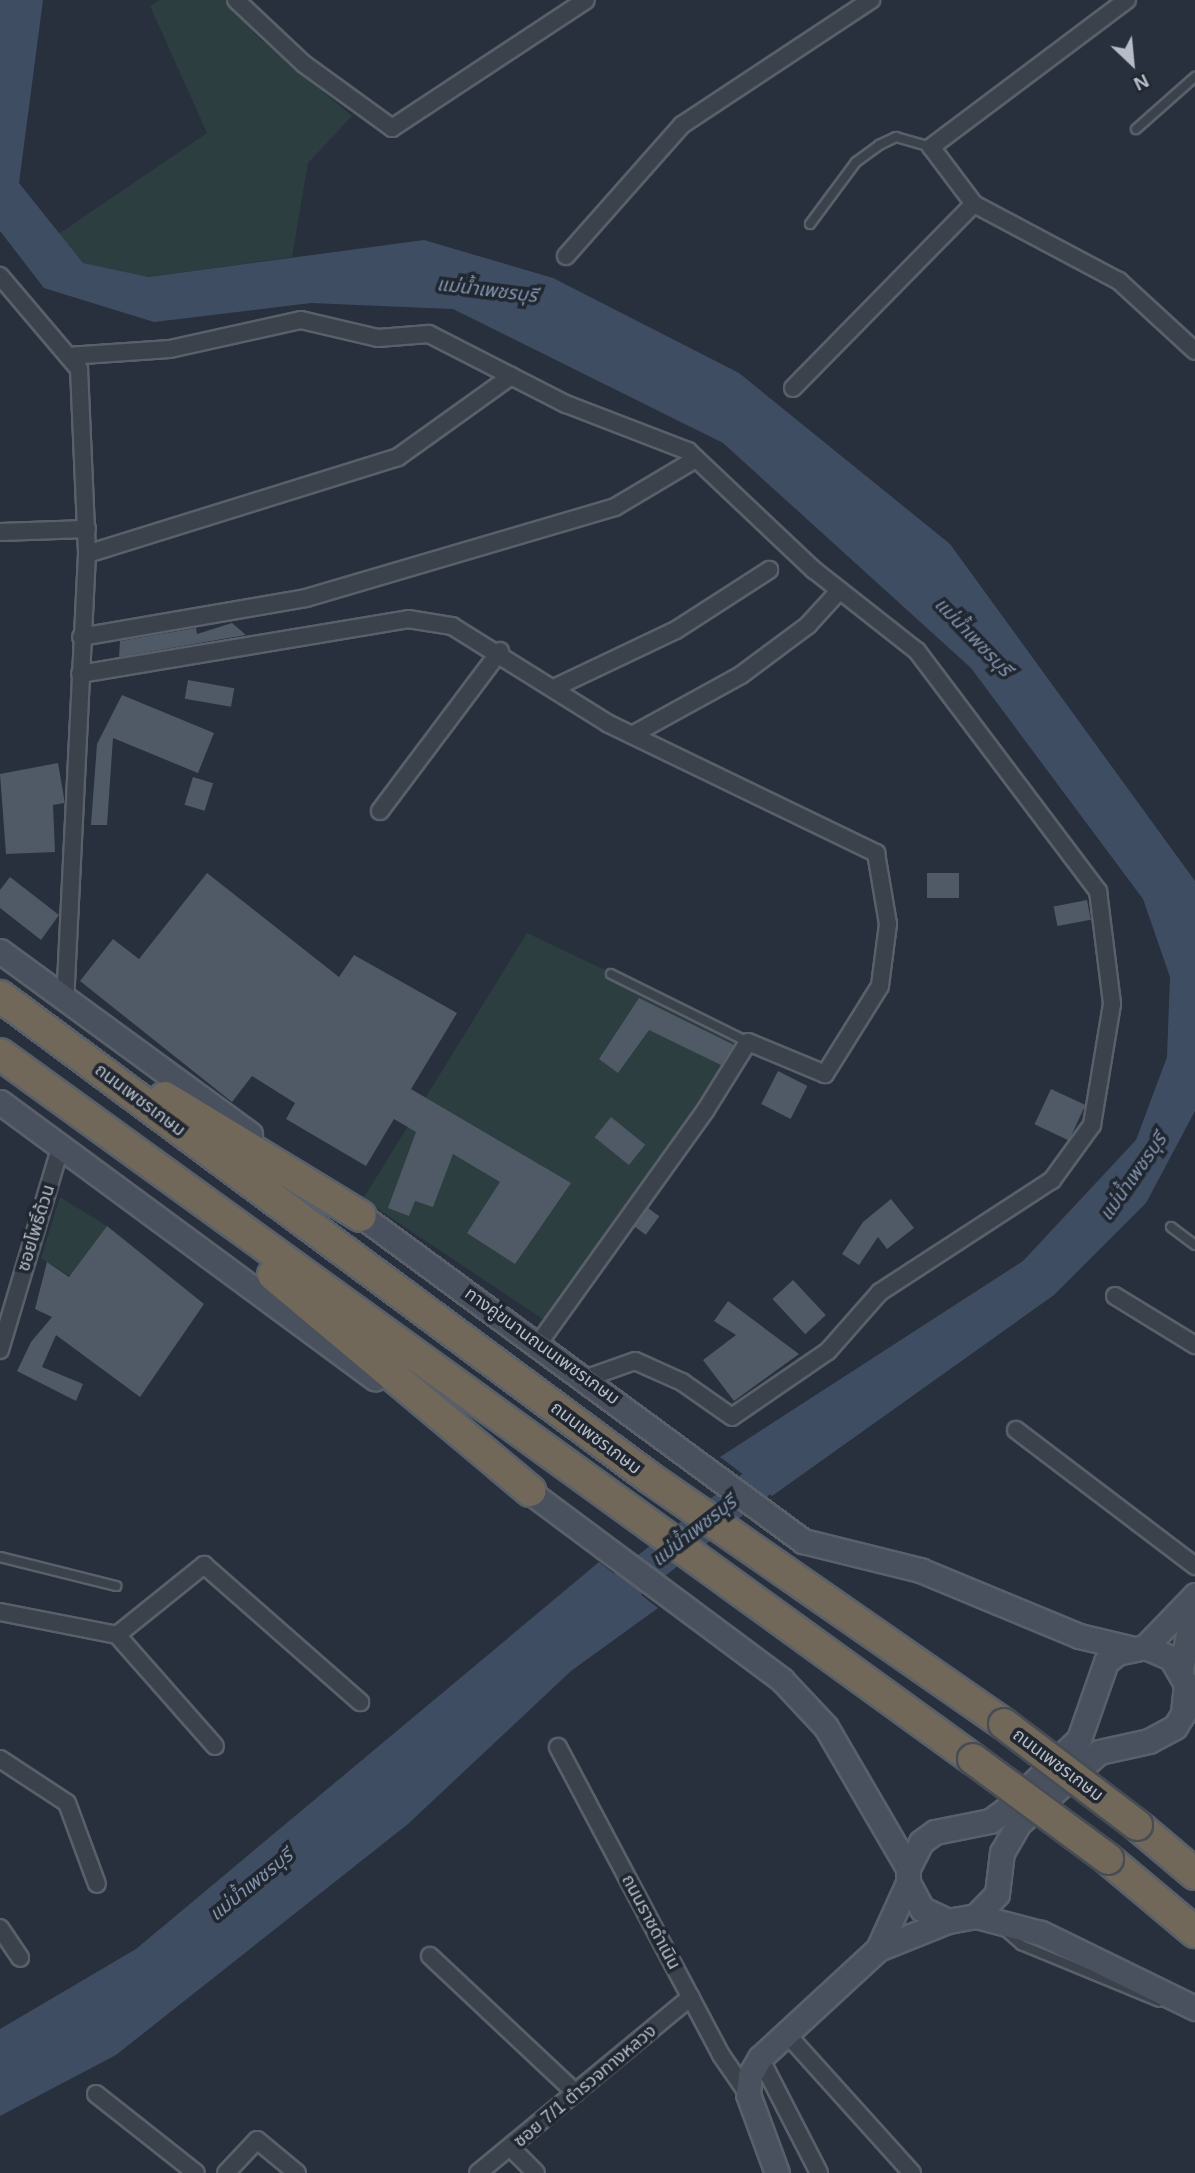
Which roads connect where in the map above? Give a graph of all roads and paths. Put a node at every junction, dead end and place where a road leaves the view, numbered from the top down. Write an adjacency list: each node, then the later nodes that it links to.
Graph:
1 (236, 0): 2 (street)
2 (586, 0)
3 (871, 0): 10 (street)
4 (1127, 0): 7 (street)
5 (1195, 77): 6 (lane)
6 (1136, 129)
7 (930, 147): 8 (street); 9 (lane)
8 (974, 204): 12 (street); 15 (street)
9 (810, 224)
10 (566, 256)
11 (0, 276): 13 (street)
12 (1195, 351)
13 (68, 356): 14 (street); 17 (street)
14 (511, 376): 16 (street); 19 (street)
15 (793, 388)
16 (696, 459): 21 (street); 22 (street)
17 (87, 529): 18 (street); 19 (street)
18 (0, 532)
19 (87, 555): 22 (street)
20 (769, 570): 25 (street)
21 (840, 590): 26 (street); 44 (street)
22 (81, 637): 24 (street)
23 (500, 651): 24 (street); 25 (street); 27 (street)
24 (80, 674): 31 (street)
25 (554, 688): 26 (street)
26 (632, 735): 32 (street)
27 (380, 811)
28 (0, 951): 31 (main road, ทางคู่ขนานถนนเพชรเกษม)
29 (611, 974): 32 (lane)
30 (4, 999): 37 (highway); 61 (highway, ถนนเพชรเกษม, bridge)
31 (65, 999): 37 (main road, ทางคู่ขนานถนนเพชรเกษม)
32 (748, 1042): 41 (street)
33 (0, 1054): 35 (highway)
34 (0, 1102): 36 (main road)
35 (71, 1106): 46 (highway); 67 (highway, bridge)
36 (61, 1146): 43 (street, ซอยโพธิ์ด้วน); 46 (main road)
37 (361, 1216): 41 (main road, ทางคู่ขนานถนนเพชรเกษม)
38 (1171, 1227): 39 (lane)
39 (1195, 1245)
40 (1115, 1296): 42 (street)
41 (538, 1344): 44 (main road, ทางคู่ขนานถนนเพชรเกษม)
42 (1195, 1345)
43 (0, 1350)
44 (587, 1378): 54 (main road, ทางคู่ขนานถนนเพชรเกษม)
45 (1016, 1430): 48 (street)
46 (530, 1491): 62 (main road)
47 (0, 1557): 49 (lane)
48 (1195, 1566)
49 (116, 1586)
50 (1195, 1595): 54 (main road)
51 (1195, 1601): 55 (main road)
52 (0, 1612): 53 (street)
53 (117, 1635): 56 (street); 58 (street)
54 (1138, 1647): 55 (main road, ทางคู่ขนานถนนเพชรเกษม); 62 (main road)
55 (1181, 1670): 57 (main road)
56 (360, 1702)
57 (1191, 1707): 64 (main road)
58 (215, 1746)
59 (558, 1748): 71 (street, ถนนราชดำเนิน)
60 (0, 1759): 63 (street)
61 (1195, 1874)
62 (908, 1876): 65 (main road); 68 (main road)
63 (97, 1884)
64 (984, 1918): 65 (main road); 72 (main road); 73 (lane)
65 (948, 1922): 68 (main road)
66 (0, 1928): 70 (street)
67 (1195, 1932)
68 (878, 1949): 74 (main road)
69 (430, 1956): 76 (street)
70 (20, 1958)
71 (691, 1997): 76 (street, ซอย 7/1 ตำรวจทางหลวง); 78 (street, ถนนราชดำเนิน)
72 (1195, 2008)
73 (1195, 2013)
74 (785, 2032): 75 (main road); 87 (street)
75 (760, 2058): 78 (main road); 86 (street)
76 (576, 2093): 79 (street, ซอย 7/1 ตำรวจทางหลวง)
77 (96, 2094): 80 (street)
78 (748, 2094): 85 (main road, ถนนราชดำเนิน)
79 (511, 2148): 83 (street, ซอย 7/1 ตำรวจทางหลวง); 84 (street)
80 (196, 2173)
81 (226, 2173): 82 (street)
82 (297, 2173)
83 (478, 2173)
84 (536, 2173)
85 (777, 2173)
86 (819, 2173)
87 (912, 2173)

